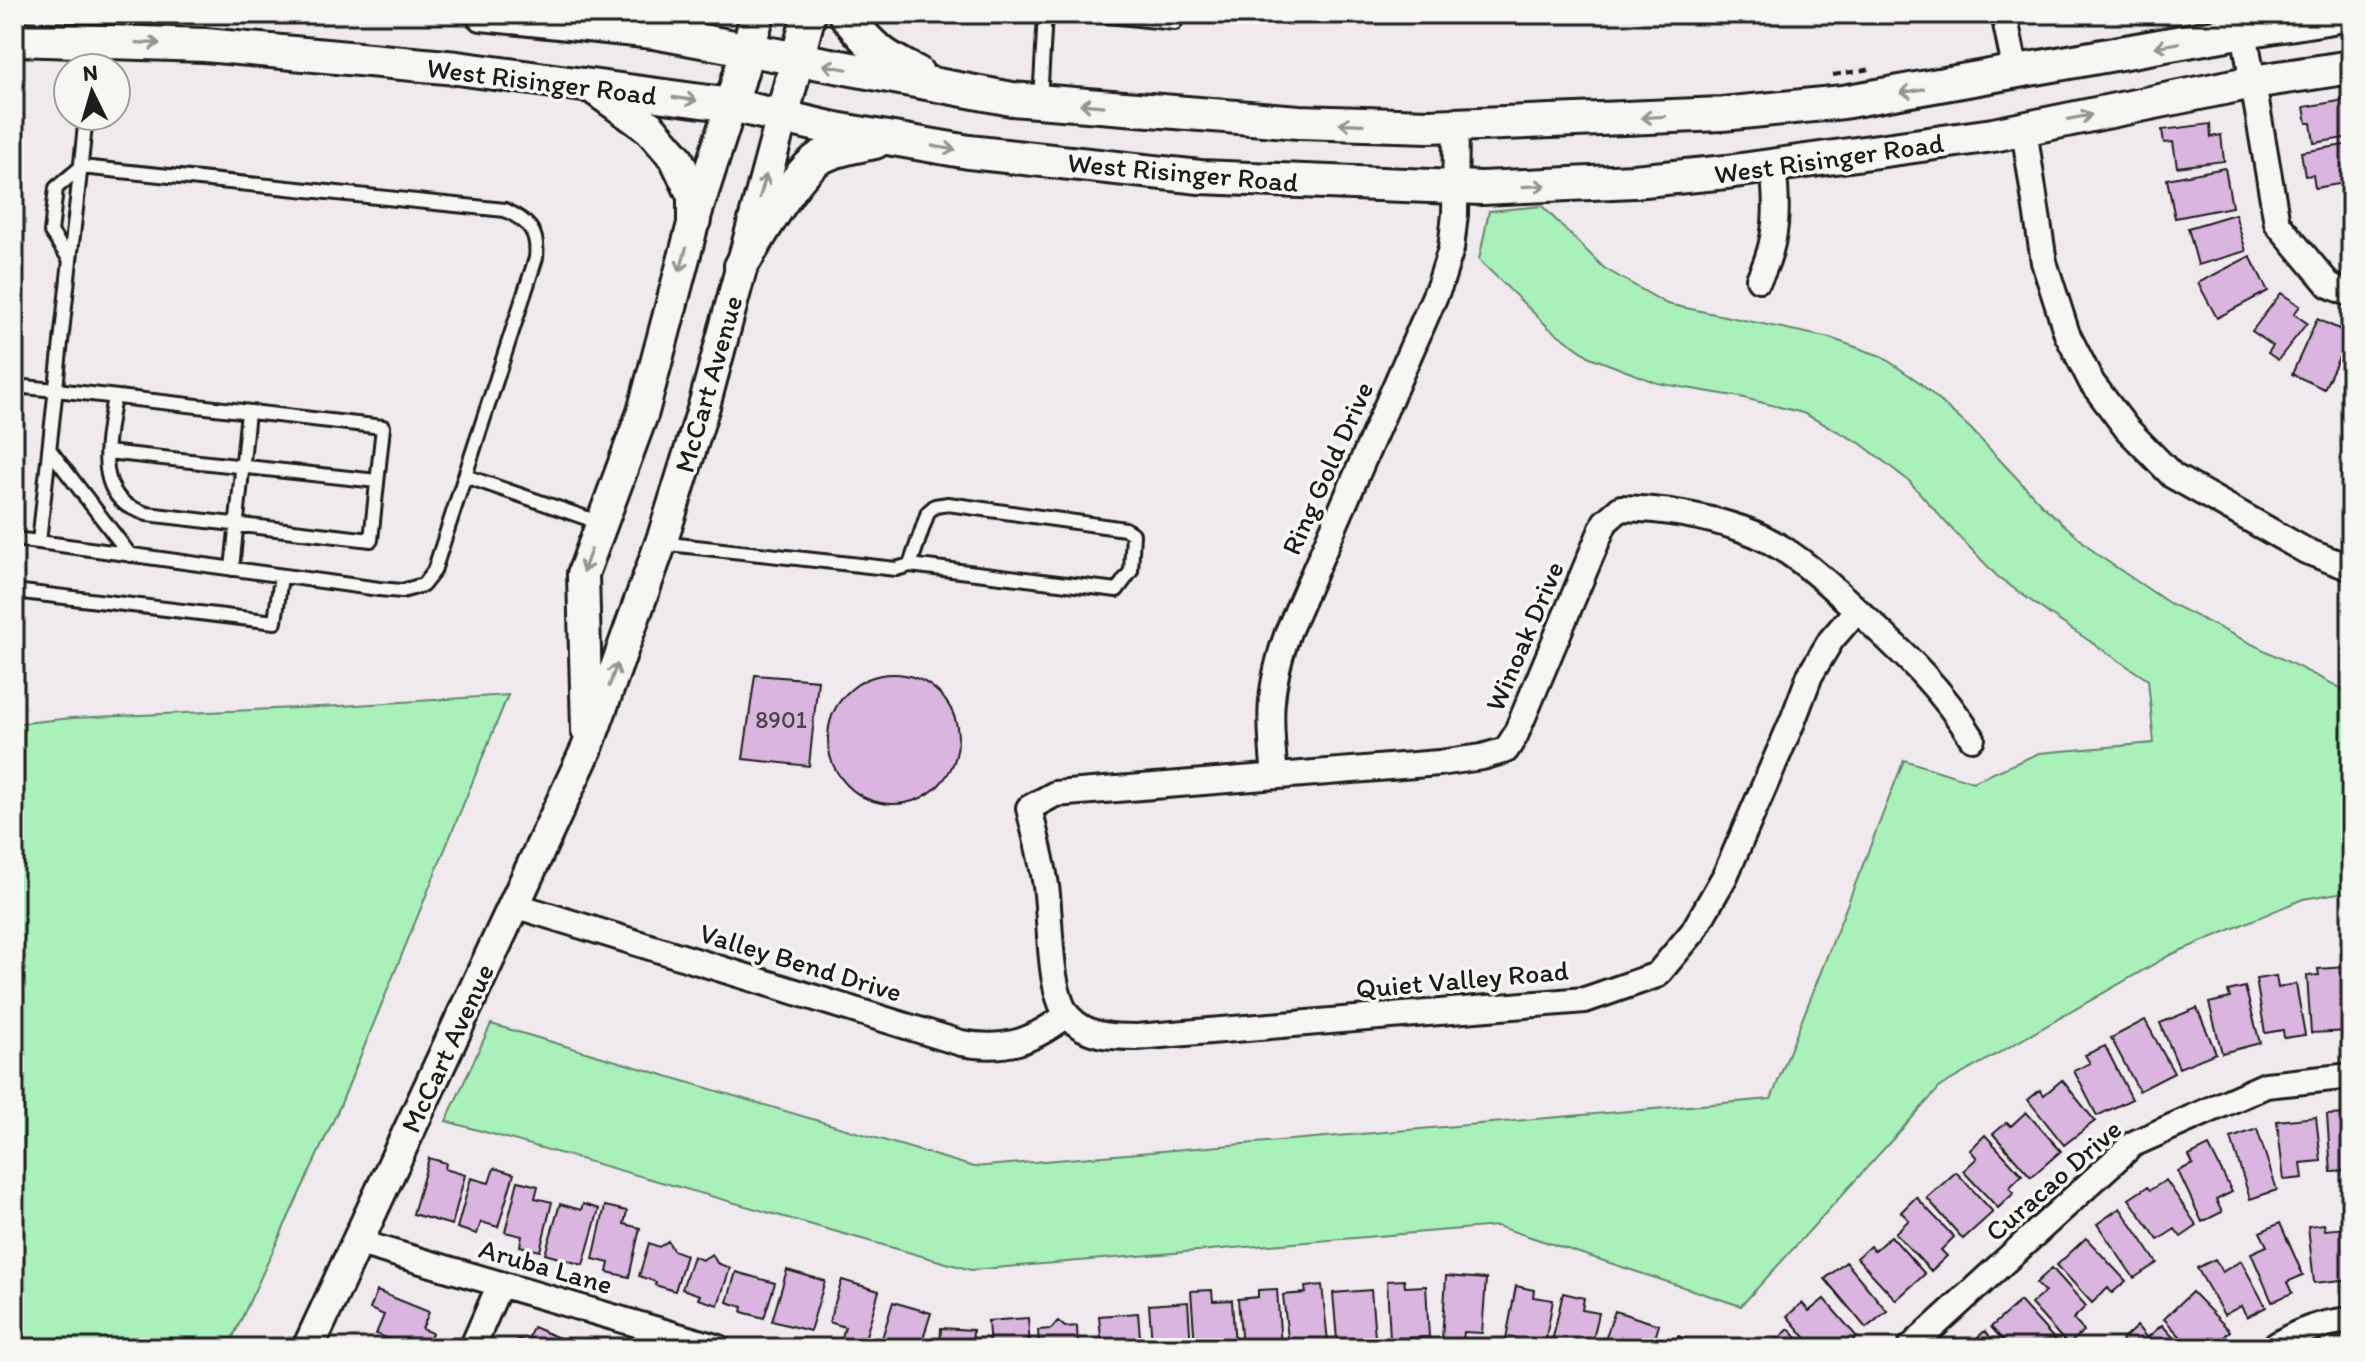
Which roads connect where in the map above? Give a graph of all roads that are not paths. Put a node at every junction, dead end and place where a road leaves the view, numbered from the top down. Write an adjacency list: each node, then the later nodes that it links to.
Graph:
1 (482, 14): 12 (main road, West Risinger Road)
2 (695, 14): 12 (main road)
3 (758, 14): 14 (main road, McCart Avenue)
4 (809, 14): 17 (main road, McCart Avenue)
5 (845, 14): 22 (main road)
6 (1045, 14): 23 (lane)
7 (1091, 14): 10 (lane)
8 (2004, 14): 19 (street)
9 (2351, 14): 11 (main road, West Risinger Road)
10 (1175, 23)
11 (2244, 31): 19 (main road, West Risinger Road, one-way to 19); 20 (street)
12 (654, 32): 14 (main road, West Risinger Road)
13 (14, 39): 15 (main road, West Risinger Road)
14 (748, 50): 17 (main road, West Risinger Road); 24 (main road, McCart Avenue)
15 (78, 52)
16 (127, 52): 21 (main road, West Risinger Road, one-way to 21)
17 (797, 60): 22 (main road, West Risinger Road, one-way to 17); 25 (main road, McCart Avenue)
18 (2351, 67): 20 (main road, West Risinger Road)
19 (2016, 73): 26 (main road, West Risinger Road, one-way to 26)
20 (2253, 82): 27 (main road, West Risinger Road, one-way to 20); 37 (street)
21 (593, 87): 24 (main road, West Risinger Road, one-way to 24); 33 (main road)
22 (945, 87): 23 (main road, West Risinger Road)
23 (1040, 101): 26 (main road, West Risinger Road, one-way to 23)
24 (731, 105): 25 (main road, West Risinger Road); 33 (street, McCart Avenue)
25 (782, 117): 29 (main road, West Risinger Road); 35 (street, McCart Avenue, one-way to 25)
26 (1456, 125): 32 (street, Ring Gold Drive)
27 (2024, 129): 30 (main road, West Risinger Road); 54 (street)
28 (84, 132): 31 (lane)
29 (892, 138): 32 (main road, West Risinger Road, one-way to 32); 35 (main road)
30 (1773, 166): 32 (main road, West Risinger Road, one-way to 30); 36 (street)
31 (81, 167): 34 (lane); 34 (lane); 45 (lane)
32 (1456, 187): 61 (street, Ring Gold Drive)
33 (694, 220): 47 (street, McCart Avenue, one-way to 47)
34 (70, 260): 39 (lane)
35 (741, 266): 51 (street, McCart Avenue)
36 (1759, 279)
37 (2351, 294)
38 (14, 386): 39 (lane)
39 (56, 390): 40 (lane); 42 (lane)
40 (114, 397): 41 (lane); 43 (lane)
41 (248, 412): 44 (lane); 46 (lane)
42 (49, 449): 50 (lane); 52 (lane)
43 (107, 452): 44 (lane); 48 (lane)
44 (243, 466): 46 (lane); 48 (lane)
45 (465, 476): 47 (lane); 56 (lane)
46 (377, 481): 48 (lane)
47 (601, 523): 60 (street, McCart Avenue, one-way to 60)
48 (237, 524): 55 (lane)
49 (14, 539): 50 (lane)
50 (39, 542): 52 (lane)
51 (660, 543): 53 (lane); 60 (street, McCart Avenue, one-way to 51)
52 (130, 555): 55 (lane)
53 (910, 565): 53 (lane)
54 (2351, 568)
55 (232, 569): 56 (lane)
56 (281, 576): 57 (lane)
57 (14, 591)
58 (1857, 610): 59 (street, Winoak Drive); 61 (street, Winoak Drive); 63 (street, Quiet Valley Road)
59 (1972, 738)
60 (587, 748): 62 (street, McCart Avenue)
61 (1275, 776): 63 (street, Winoak Drive)
62 (514, 905): 63 (street, Valley Bend Drive); 65 (street, McCart Avenue)
63 (1067, 1015)
64 (2351, 1076): 71 (street, Curacao Drive)
65 (356, 1242): 66 (street, Aruba Lane); 68 (street, McCart Avenue)
66 (500, 1284): 69 (street); 70 (street, Aruba Lane)
67 (2351, 1320): 72 (street)
68 (308, 1348)
69 (472, 1348)
70 (719, 1348)
71 (1910, 1348)
72 (2272, 1348)

